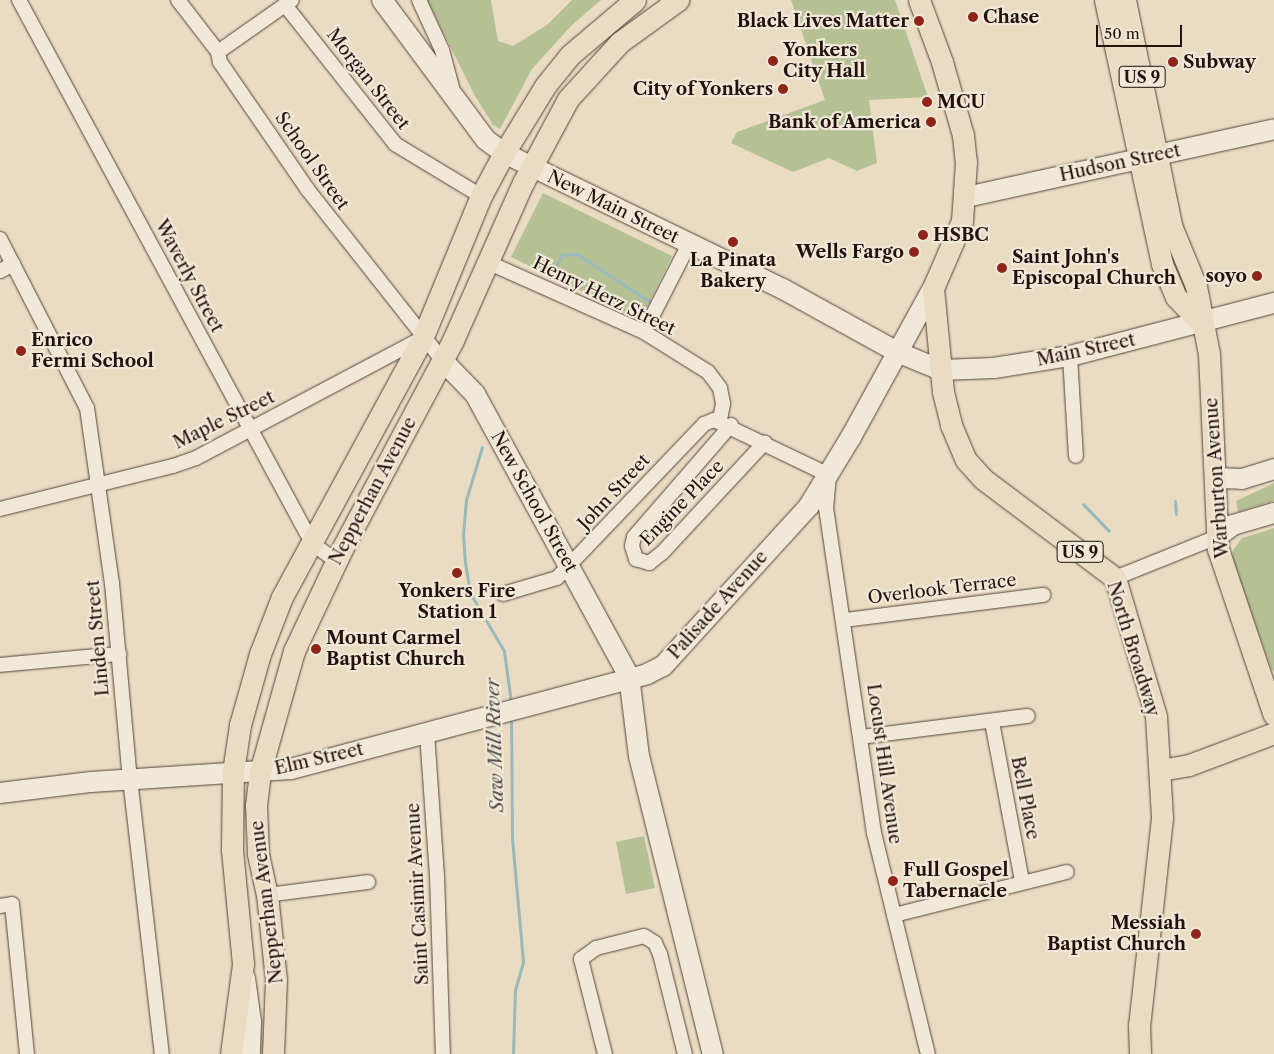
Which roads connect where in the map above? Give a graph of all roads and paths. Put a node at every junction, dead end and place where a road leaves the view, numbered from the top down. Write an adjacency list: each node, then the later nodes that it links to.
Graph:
1 (19, 0): 34 (street, Waverly Street)
2 (178, 0): 11 (street, School Street)
3 (382, 0): 12 (street, New Main Street)
4 (419, 0): 12 (street)
5 (636, 0): 14 (main road, Nepperhan Avenue)
6 (678, 0): 16 (main road, Nepperhan Avenue)
7 (919, 0): 18 (main road, US 9)
8 (1105, 0): 15 (main road)
9 (1126, 0): 15 (main road, US 9)
10 (289, 2): 11 (street); 17 (street, Morgan Street)
11 (218, 52): 28 (street, School Street)
12 (455, 98): 14 (street, New Main Street)
13 (1274, 129): 15 (street, Hudson Street)
14 (504, 153): 16 (street, New Main Street); 17 (main road, Nepperhan Avenue)
15 (1147, 157): 18 (street, Hudson Street); 26 (main road, US 9)
16 (532, 167): 20 (street, New Main Street); 21 (main road, Nepperhan Avenue)
17 (481, 196): 28 (main road, Nepperhan Avenue)
18 (966, 197): 24 (main road, US 9)
19 (0, 240): 22 (street, Linden Street)
20 (690, 244): 27 (street); 29 (street, New Main Street)
21 (487, 262): 27 (street, Henry Herz Street); 31 (main road, Nepperhan Avenue)
22 (13, 264): 23 (street); 40 (street, Linden Street)
23 (0, 271)
24 (933, 288): 29 (street, Palisade Avenue); 32 (main road, North Broadway / US 9)
25 (1274, 303): 26 (street, Main Street)
26 (1201, 323): 30 (street, Main Street); 39 (main road, Warburton Avenue / US 9)
27 (644, 332): 33 (street, Henry Herz Street)
28 (422, 339): 31 (street, New School Street); 34 (street, Maple Street); 44 (main road, Nepperhan Avenue)
29 (897, 352): 32 (street, Main Street); 38 (street, Palisade Avenue)
30 (1070, 356): 32 (street, Main Street); 36 (street)
31 (442, 361): 45 (main road, Nepperhan Avenue); 46 (street, New School Street)
32 (941, 370): 47 (main road, North Broadway / US 9)
33 (726, 423): 35 (street); 35 (street, Engine Place); 46 (street, John Street)
34 (250, 430): 40 (street, Maple Street); 44 (street, Waverly Street)
35 (765, 442): 38 (street)
36 (1076, 456)
37 (1274, 469): 39 (street)
38 (829, 475): 50 (street, Locust Hill Avenue); 53 (street, Palisade Avenue)
39 (1217, 478): 43 (main road, Warburton Avenue / US 9)
40 (100, 485): 41 (street, Maple Street); 51 (street, Linden Street)
41 (0, 508)
42 (1274, 513): 43 (street)
43 (1217, 537): 47 (street); 54 (main road, Warburton Avenue / US 9)
44 (312, 543): 45 (street, Waverly Street); 61 (main road, Nepperhan Avenue)
45 (336, 561): 62 (main road, Nepperhan Avenue)
46 (569, 567): 48 (street, John Street); 53 (street, New School Street)
47 (1115, 578): 60 (main road, North Broadway / US 9)
48 (503, 594)
49 (1043, 595): 50 (street, Overlook Terrace)
50 (845, 620): 59 (street, Locust Hill Avenue)
51 (119, 654): 52 (street); 63 (street, Linden Street)
52 (0, 665)
53 (629, 676): 57 (street, Elm Street); 82 (street)
54 (1274, 715)
55 (1028, 716): 56 (street)
56 (992, 722): 59 (street); 67 (street, Bell Place)
57 (427, 733): 62 (street, Elm Street); 79 (street, Saint Casimir Avenue)
58 (1274, 733): 60 (main road)
59 (861, 737): 70 (street, Locust Hill Avenue)
60 (1161, 770): 84 (main road, North Broadway / US 9)
61 (232, 772): 62 (street, Elm Street); 63 (street, Elm Street); 71 (main road, Nepperhan Avenue)
62 (260, 772): 68 (main road, Nepperhan Avenue)
63 (130, 779): 64 (street, Elm Street); 74 (street, Linden Street)
64 (0, 793)
65 (1067, 872): 67 (street)
66 (368, 882): 68 (street)
67 (1022, 882): 70 (street)
68 (267, 895): 72 (main road, Nepperhan Avenue)
69 (0, 906): 73 (street)
70 (894, 915): 83 (street, Locust Hill Avenue)
71 (243, 964): 75 (main road); 76 (street, Nepperhan Avenue)
72 (276, 980): 77 (main road); 78 (street, Nepperhan Avenue)
73 (27, 1054)
74 (162, 1054)
75 (231, 1054)
76 (250, 1054)
77 (273, 1054)
78 (282, 1054)
79 (443, 1054)
80 (605, 1054): 81 (street)
81 (685, 1054)
82 (713, 1054)
83 (928, 1054)
84 (1140, 1054)

